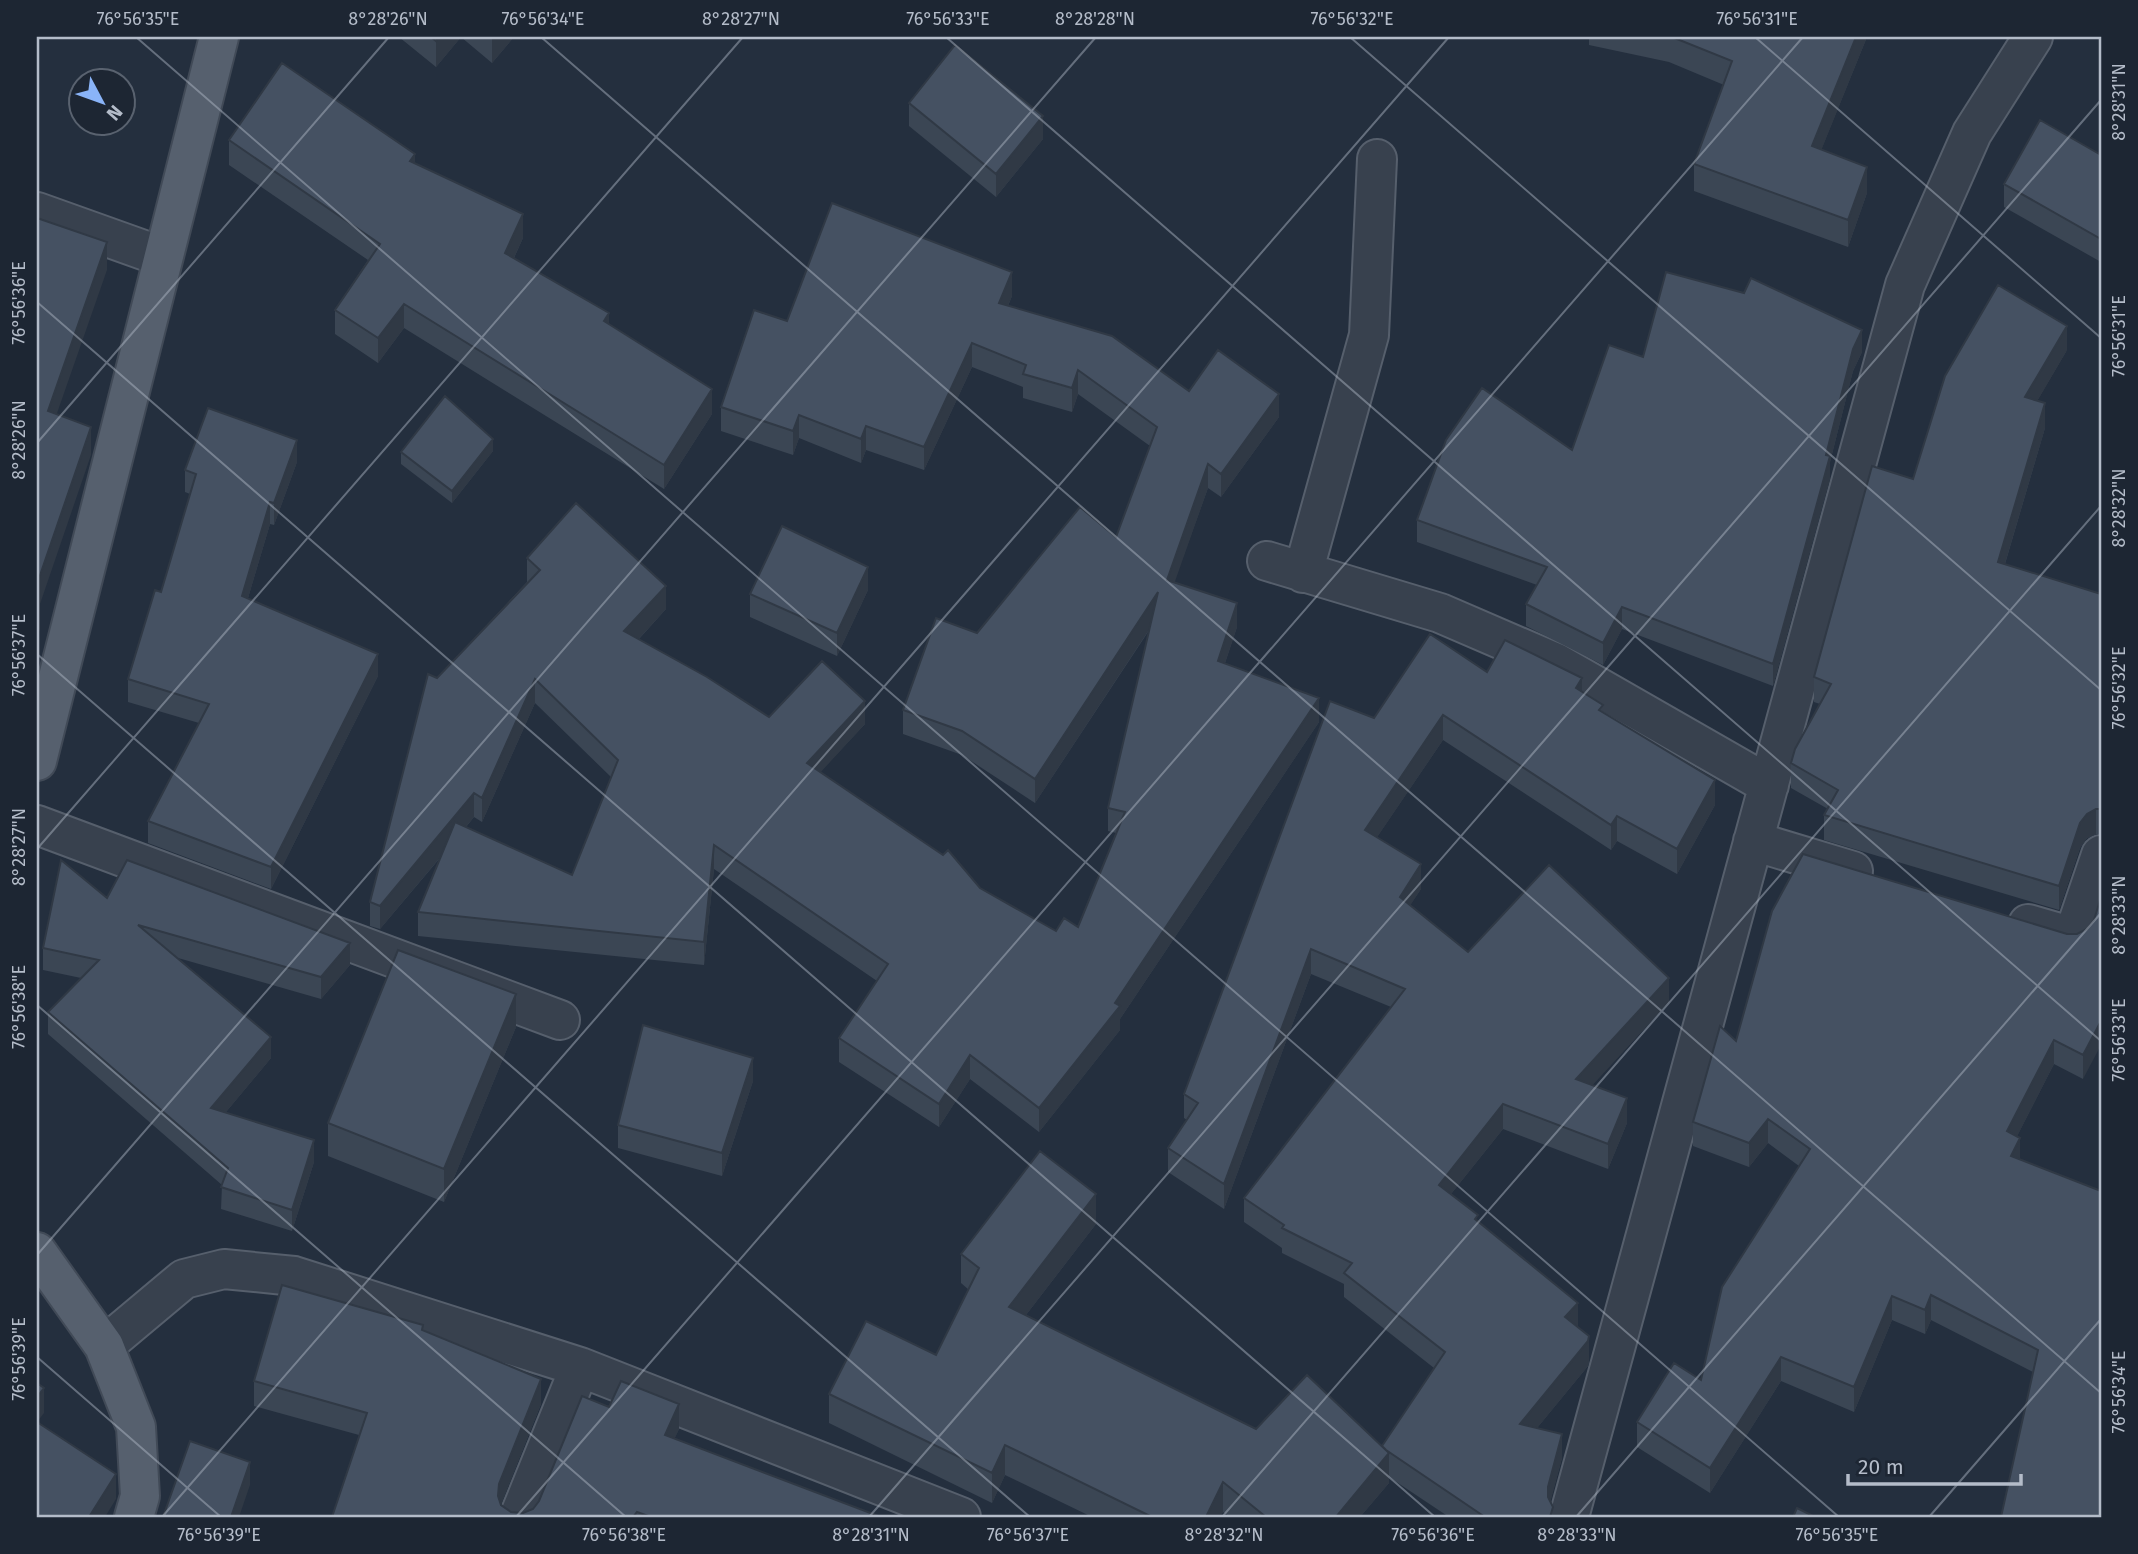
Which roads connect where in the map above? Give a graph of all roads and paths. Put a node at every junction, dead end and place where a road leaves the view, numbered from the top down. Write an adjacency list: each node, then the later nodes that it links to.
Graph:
1 (219, 37): 5 (main road)
2 (2034, 37): 9 (street)
3 (1377, 159): 7 (street)
4 (37, 212): 5 (street)
5 (163, 257): 8 (main road)
6 (1266, 561): 7 (street)
7 (1303, 573): 9 (street)
8 (37, 761)
9 (1769, 785): 11 (street)
10 (37, 825): 15 (street)
11 (1753, 841): 13 (street); 22 (street)
12 (2101, 855): 14 (street)
13 (1886, 881)
14 (1993, 913)
15 (560, 1020)
16 (37, 1252): 17 (main road)
17 (104, 1346): 18 (street); 19 (main road)
18 (580, 1367): 20 (street); 21 (street)
19 (134, 1517)
20 (519, 1517)
21 (961, 1517)
22 (1569, 1517)

